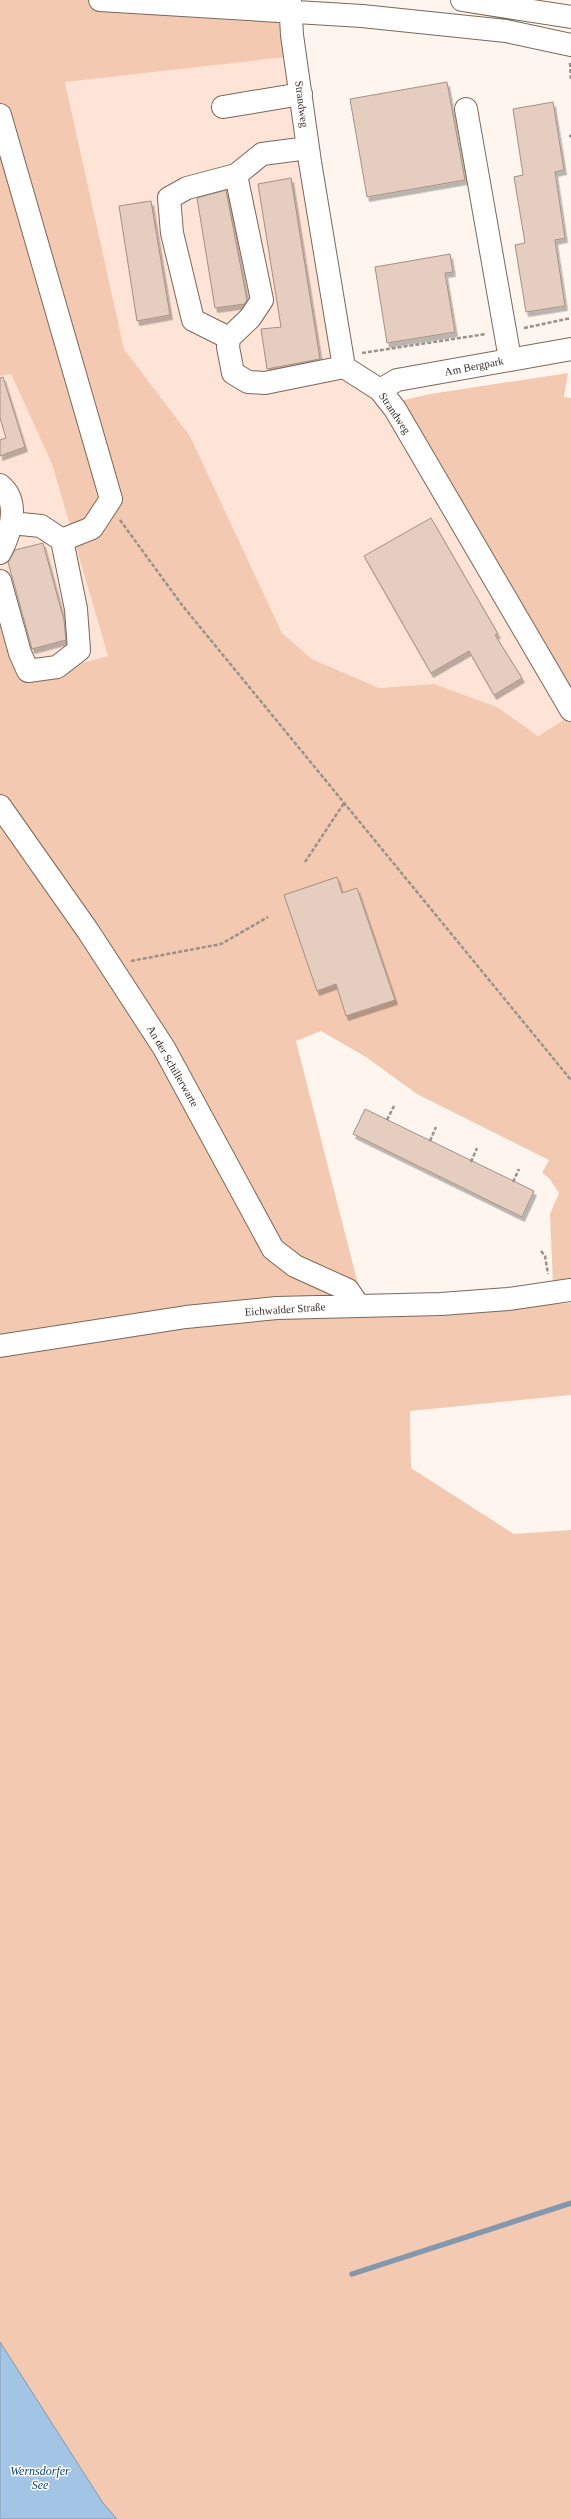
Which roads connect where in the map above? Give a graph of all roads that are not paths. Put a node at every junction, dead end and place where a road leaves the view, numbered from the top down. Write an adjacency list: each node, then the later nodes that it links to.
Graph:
1 (100, 0): 3 (street)
2 (462, 0): 4 (street)
3 (290, 6): 5 (street); 6 (street, Strandweg)
4 (571, 17)
5 (570, 52)
6 (301, 94): 7 (street); 10 (street, Strandweg)
7 (223, 107)
8 (466, 109): 14 (street)
9 (0, 115): 19 (street)
10 (308, 148): 11 (street); 15 (street, Strandweg)
11 (236, 175): 12 (street); 12 (street)
12 (229, 338): 15 (street)
13 (571, 349): 14 (street, Am Bergpark)
14 (510, 359): 16 (street, Am Bergpark)
15 (343, 362): 16 (street, Strandweg)
16 (380, 390): 22 (street, Strandweg)
17 (0, 485): 18 (street)
18 (12, 523): 19 (street); 20 (street)
19 (62, 540): 21 (street)
20 (0, 553)
21 (0, 581)
22 (571, 710)
23 (0, 806): 25 (street, An der Schillerwarte)
24 (571, 1290): 25 (street, Eichwalder Straße)
25 (358, 1305): 26 (street, Eichwalder Straße)
26 (0, 1346)

